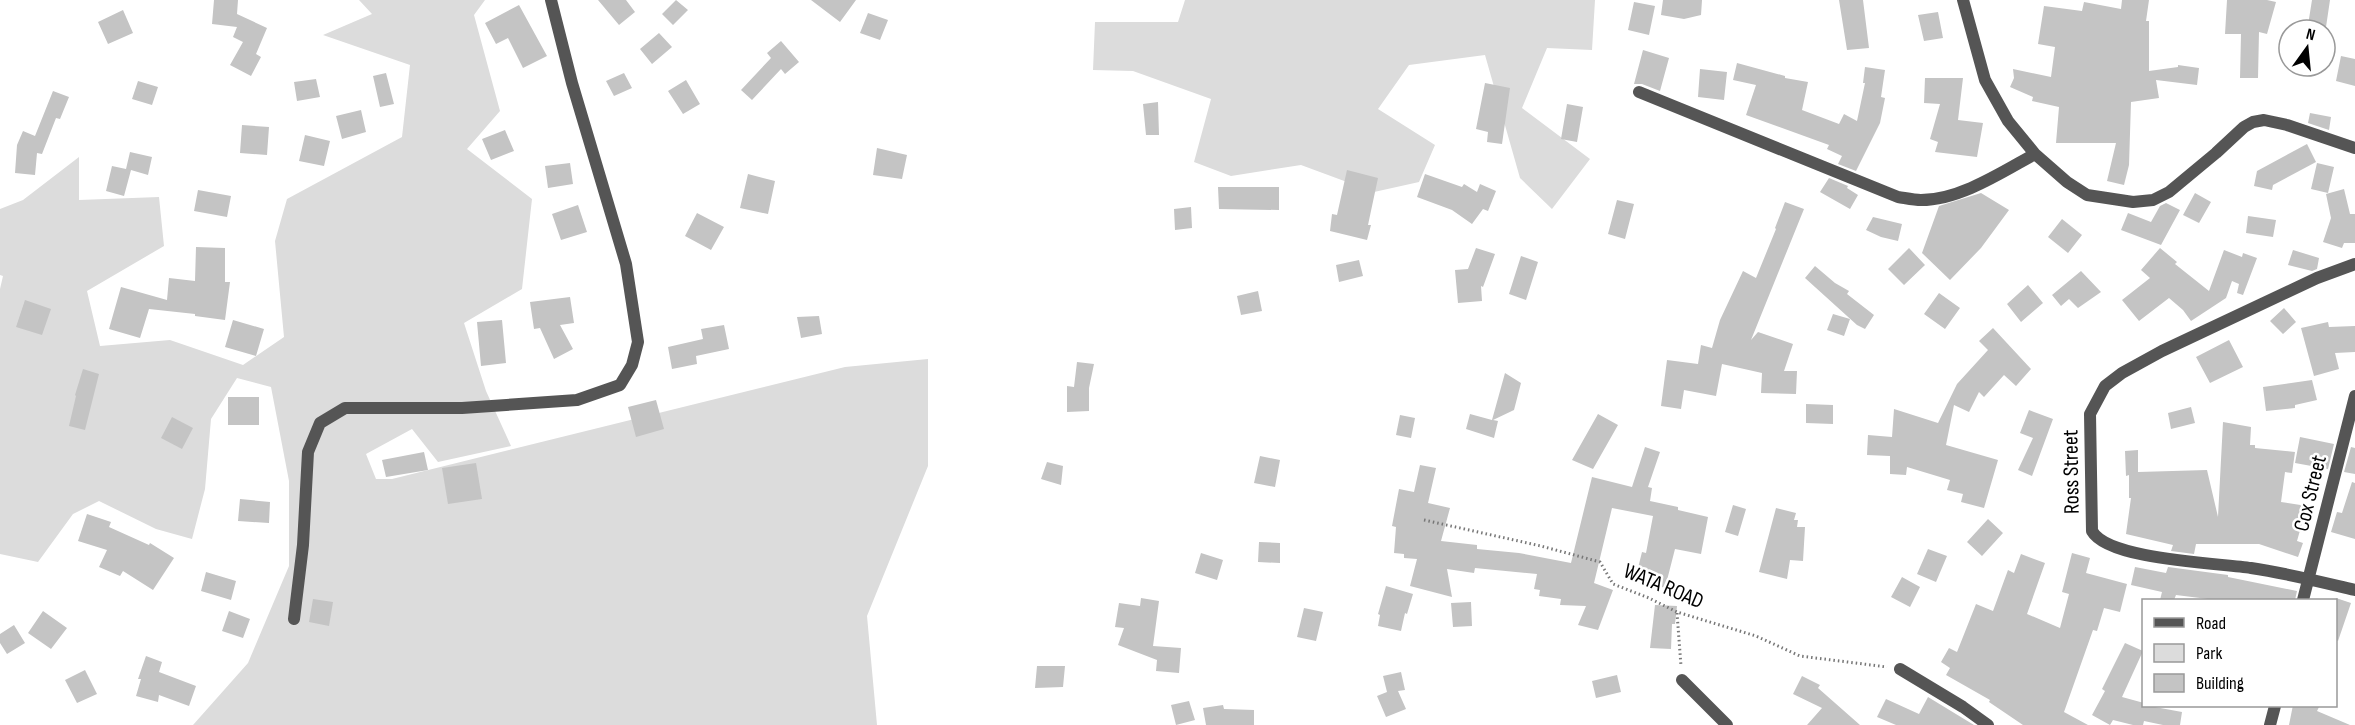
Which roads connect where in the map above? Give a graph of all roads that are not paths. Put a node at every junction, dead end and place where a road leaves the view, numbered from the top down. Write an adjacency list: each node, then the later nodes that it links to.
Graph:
1 (551, 0): 11 (street)
2 (1963, 0): 5 (street)
3 (1639, 92): 5 (street)
4 (2355, 148): 5 (street)
5 (2035, 154)
6 (2355, 264): 8 (street, Ross Street)
7 (2355, 396): 8 (street, Cox Street)
8 (2308, 579): 9 (street, Ross Street); 10 (street, Cox Street)
9 (2355, 590)
10 (2303, 599)
11 (294, 619)
12 (1900, 669): 16 (street)
13 (1682, 680): 15 (street)
14 (2274, 707): 17 (street)
15 (1727, 725)
16 (1988, 725)
17 (2270, 725)

